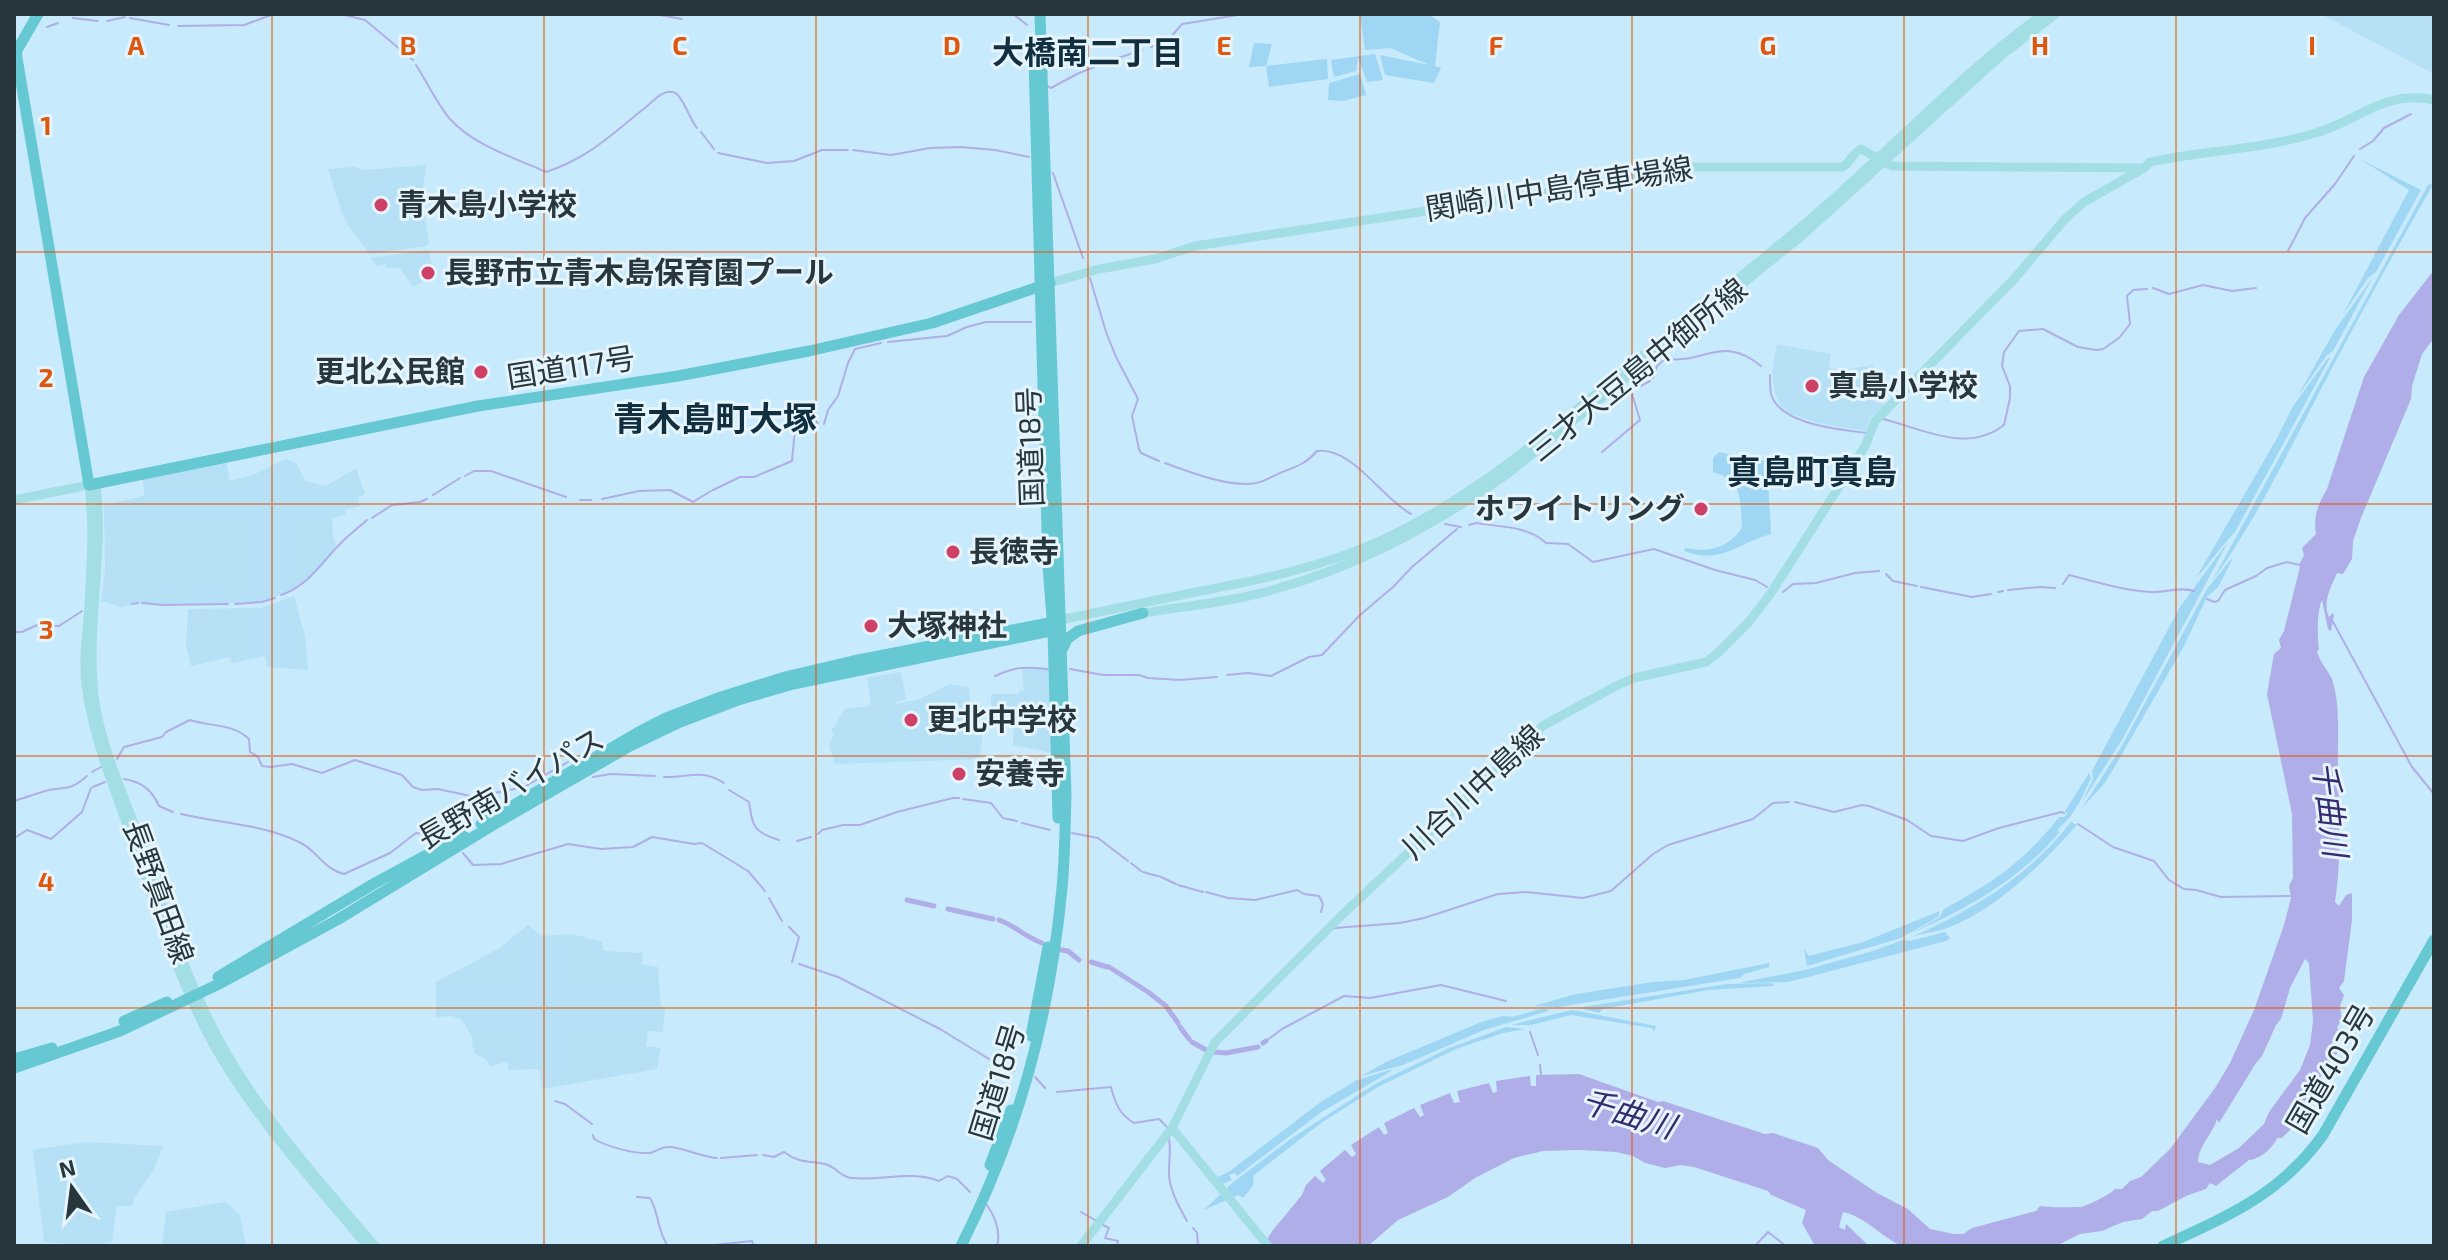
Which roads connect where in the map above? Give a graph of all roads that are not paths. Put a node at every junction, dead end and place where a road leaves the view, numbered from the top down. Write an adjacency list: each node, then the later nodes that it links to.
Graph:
1 (38, 14): 8 (highway)
2 (45, 14): 7 (highway)
3 (1033, 14): 13 (highway, 国道18号)
4 (1040, 14): 13 (highway, 国道18号)
5 (2043, 14): 11 (main road, 三才大豆島中御所線)
6 (2056, 14): 11 (main road, 三才大豆島中御所線)
7 (29, 39): 8 (highway); 14 (highway)
8 (15, 54): 9 (highway)
9 (17, 75): 14 (highway)
10 (2434, 100): 12 (main road, 関崎川中島停車場線)
11 (1881, 159): 12 (main road, 関崎川中島停車場線); 13 (main road, 関崎川中島停車場線); 17 (main road, 三才大豆島中御所線); 18 (main road, 三才大豆島中御所線)
12 (2144, 168): 25 (main road, 川合川中島線)
13 (1045, 285): 14 (highway, 国道117号); 16 (highway, 国道18号); 18 (highway, 国道18号)
14 (93, 485): 15 (main road); 22 (main road, 長野真田線)
15 (14, 500)
16 (1048, 566): 18 (highway, 国道18号); 19 (highway)
17 (1143, 613): 18 (main road, 三才大豆島中御所線); 20 (highway)
18 (1057, 625): 19 (highway, 長野南バイパス); 20 (highway, 国道18号); 22 (highway, 長野南バイパス); 28 (highway, 国道18号)
19 (1006, 630): 22 (highway, 長野南バイパス)
20 (1062, 651): 29 (highway, 国道18号)
21 (2434, 940): 32 (highway, 国道403号)
22 (192, 994): 23 (highway, 長野南バイパス); 24 (highway, 長野南バイパス); 26 (main road, 長野真田線); 27 (main road, 長野真田線)
23 (14, 1059)
24 (14, 1068)
25 (1172, 1128): 30 (main road, 川合川中島線); 31 (main road)
26 (367, 1246)
27 (375, 1246)
28 (953, 1246)
29 (961, 1246)
30 (1081, 1246)
31 (1268, 1246)
32 (2163, 1246)

